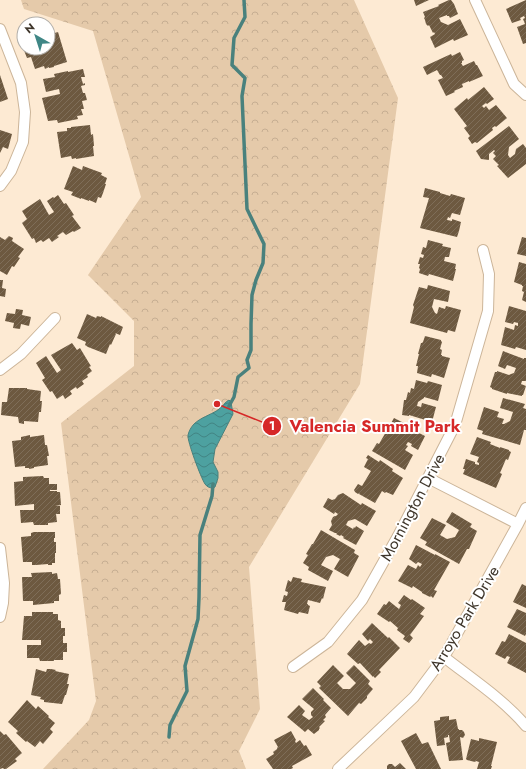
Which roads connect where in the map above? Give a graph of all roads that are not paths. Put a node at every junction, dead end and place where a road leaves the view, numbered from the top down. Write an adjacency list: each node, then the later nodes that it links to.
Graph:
1 (475, 0): 3 (street)
2 (0, 29): 4 (street)
3 (526, 95)
4 (0, 186)
5 (483, 250): 8 (street, Mornington Drive)
6 (55, 318): 7 (street)
7 (0, 370)
8 (428, 478): 10 (street); 14 (street, Mornington Drive)
9 (526, 508): 10 (street, Arroyo Park Drive)
10 (518, 524): 13 (street, Arroyo Park Drive)
11 (0, 548): 12 (street)
12 (0, 617)
13 (444, 657): 15 (street); 16 (street, Arroyo Park Drive)
14 (293, 667)
15 (526, 726)
16 (338, 769)

